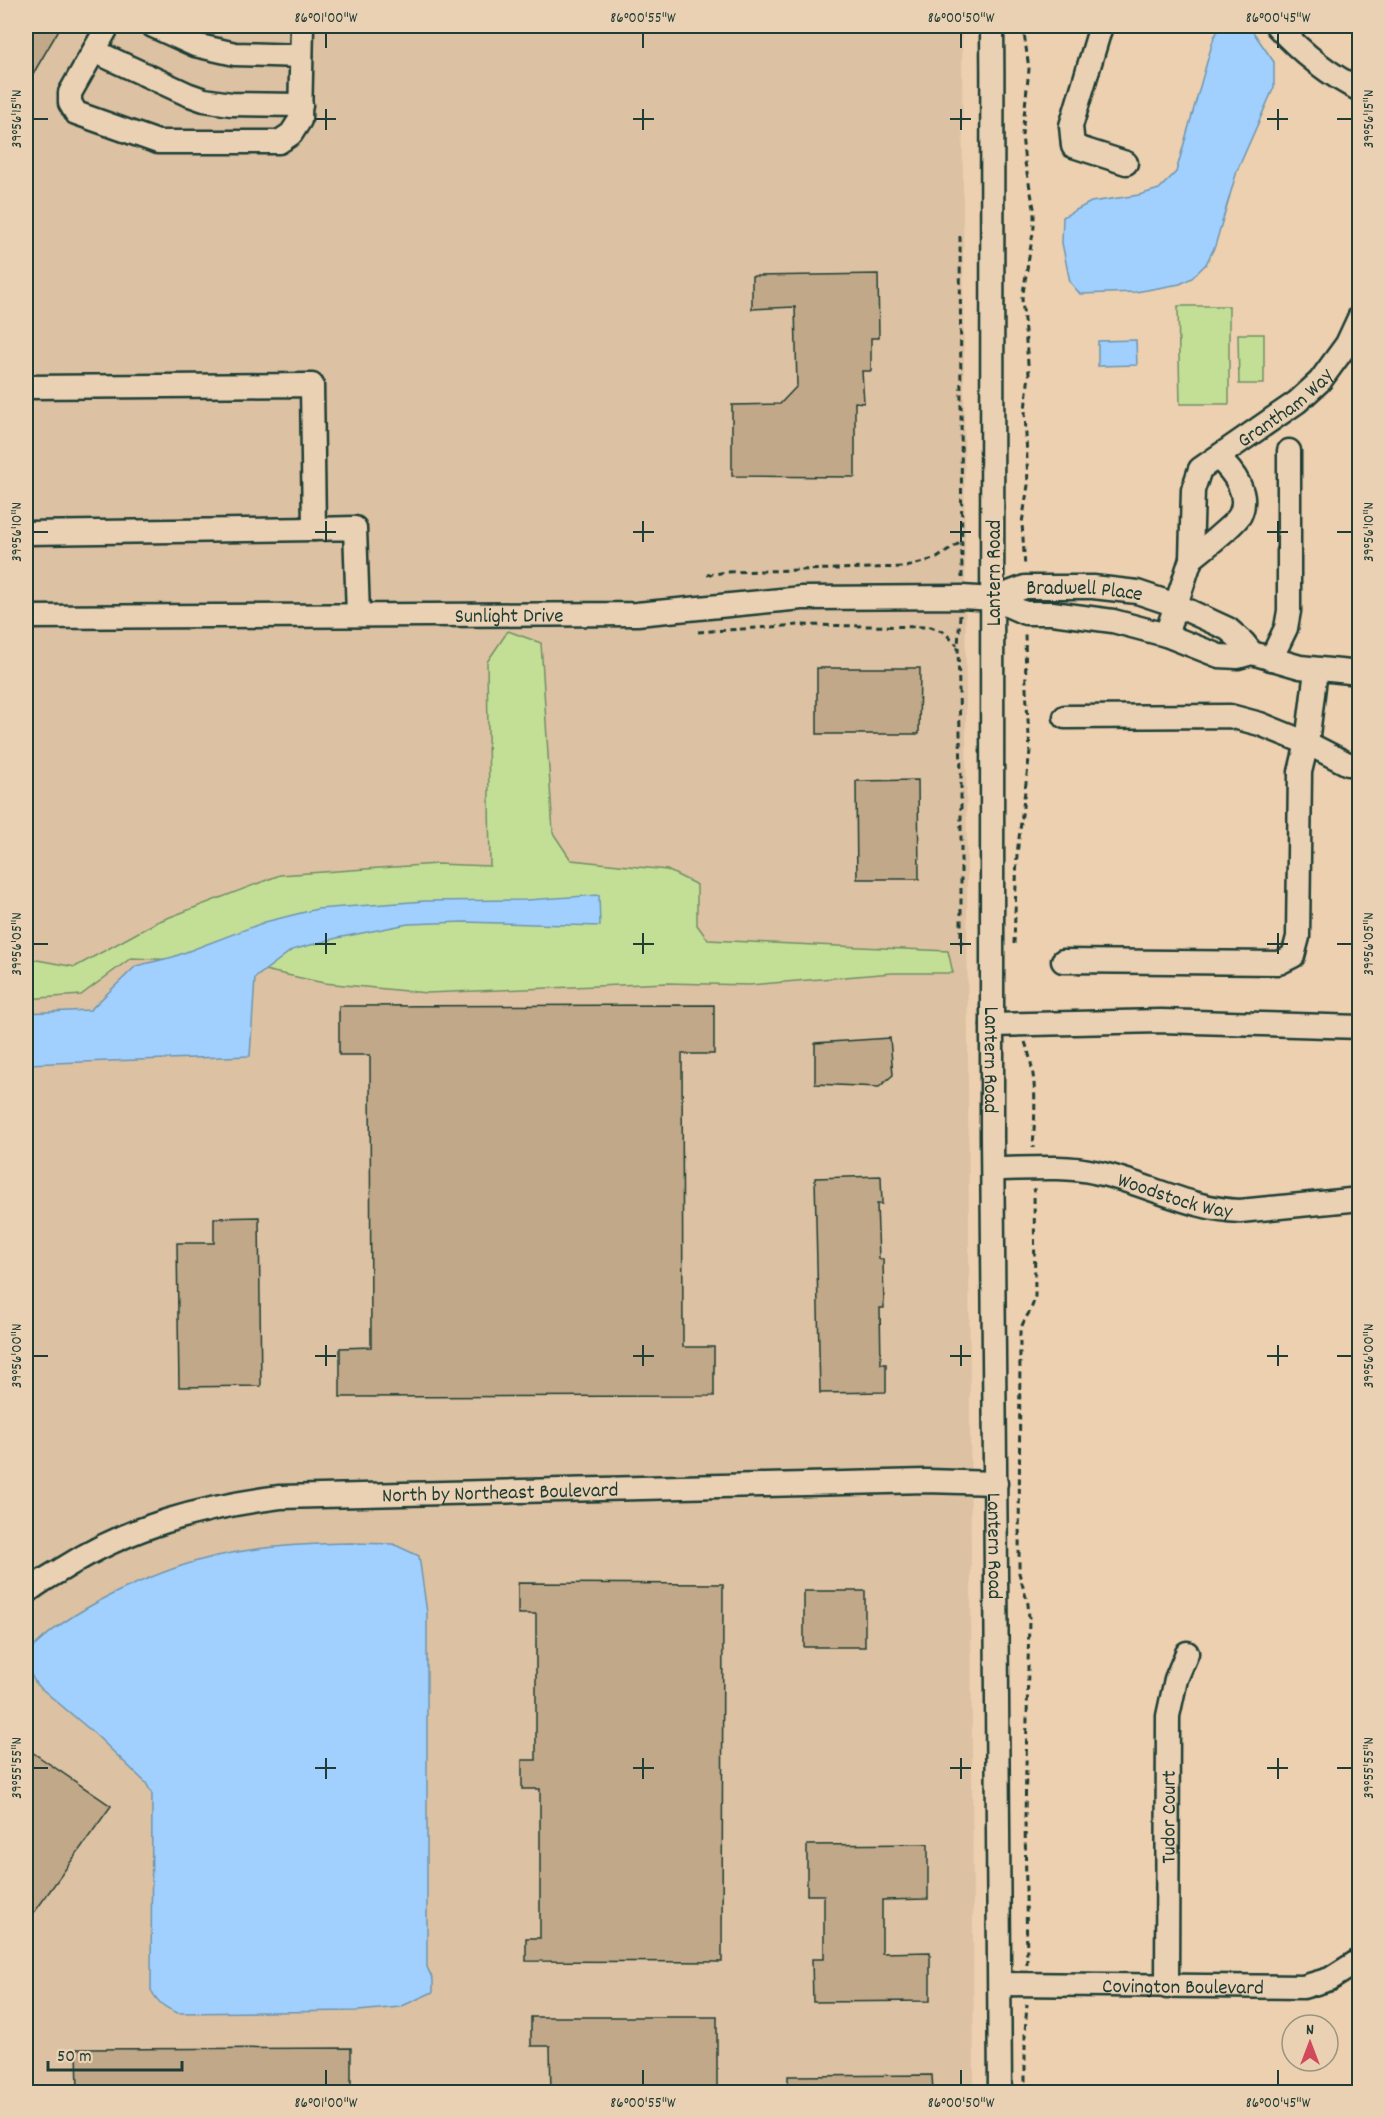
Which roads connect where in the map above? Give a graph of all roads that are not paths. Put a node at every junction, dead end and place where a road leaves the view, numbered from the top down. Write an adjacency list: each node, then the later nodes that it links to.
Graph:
1 (108, 26): 7 (street)
2 (153, 26): 8 (street)
3 (302, 26): 8 (street)
4 (992, 26): 19 (street, Lantern Road)
5 (1101, 26): 11 (street)
6 (1277, 26): 9 (street)
7 (94, 51): 10 (street); 10 (street)
8 (302, 56): 10 (street)
9 (1359, 90)
10 (301, 105)
11 (1126, 163)
12 (1359, 316): 15 (street, Grantham Way)
13 (26, 387): 16 (street)
14 (1289, 452): 24 (street)
15 (1218, 458): 18 (street, Grantham Way); 18 (street, Grantham Way)
16 (314, 529): 17 (street); 21 (street)
17 (26, 533)
18 (1191, 560): 20 (street, Grantham Way)
19 (993, 599): 20 (street, Bradwell Place); 21 (street, Sunlight Drive); 23 (street, Bradwell Place); 31 (street, Lantern Road)
20 (1176, 605): 23 (street, Grantham Way); 24 (street, Bradwell Place)
21 (358, 615): 22 (street, Sunlight Drive)
22 (26, 617)
23 (1166, 635): 24 (street, Bradwell Place)
24 (1261, 656): 25 (street, Bradwell Place)
25 (1316, 670): 26 (street, Bradwell Place); 28 (street)
26 (1359, 673)
27 (1065, 717): 28 (street)
28 (1307, 742): 29 (street); 30 (street)
29 (1359, 764)
30 (1063, 961)
31 (992, 1025): 32 (street); 33 (street, Lantern Road)
32 (1359, 1027)
33 (993, 1169): 34 (street, Woodstock Way); 35 (street, Lantern Road)
34 (1359, 1199)
35 (996, 1483): 36 (street, North by Northeast Boulevard); 39 (street, Lantern Road)
36 (26, 1593)
37 (1187, 1653): 40 (street, Tudor Court)
38 (1359, 1960): 40 (street, Covington Boulevard)
39 (1000, 1984): 40 (street, Covington Boulevard); 41 (street, Lantern Road)
40 (1167, 1987)
41 (1000, 2092)

